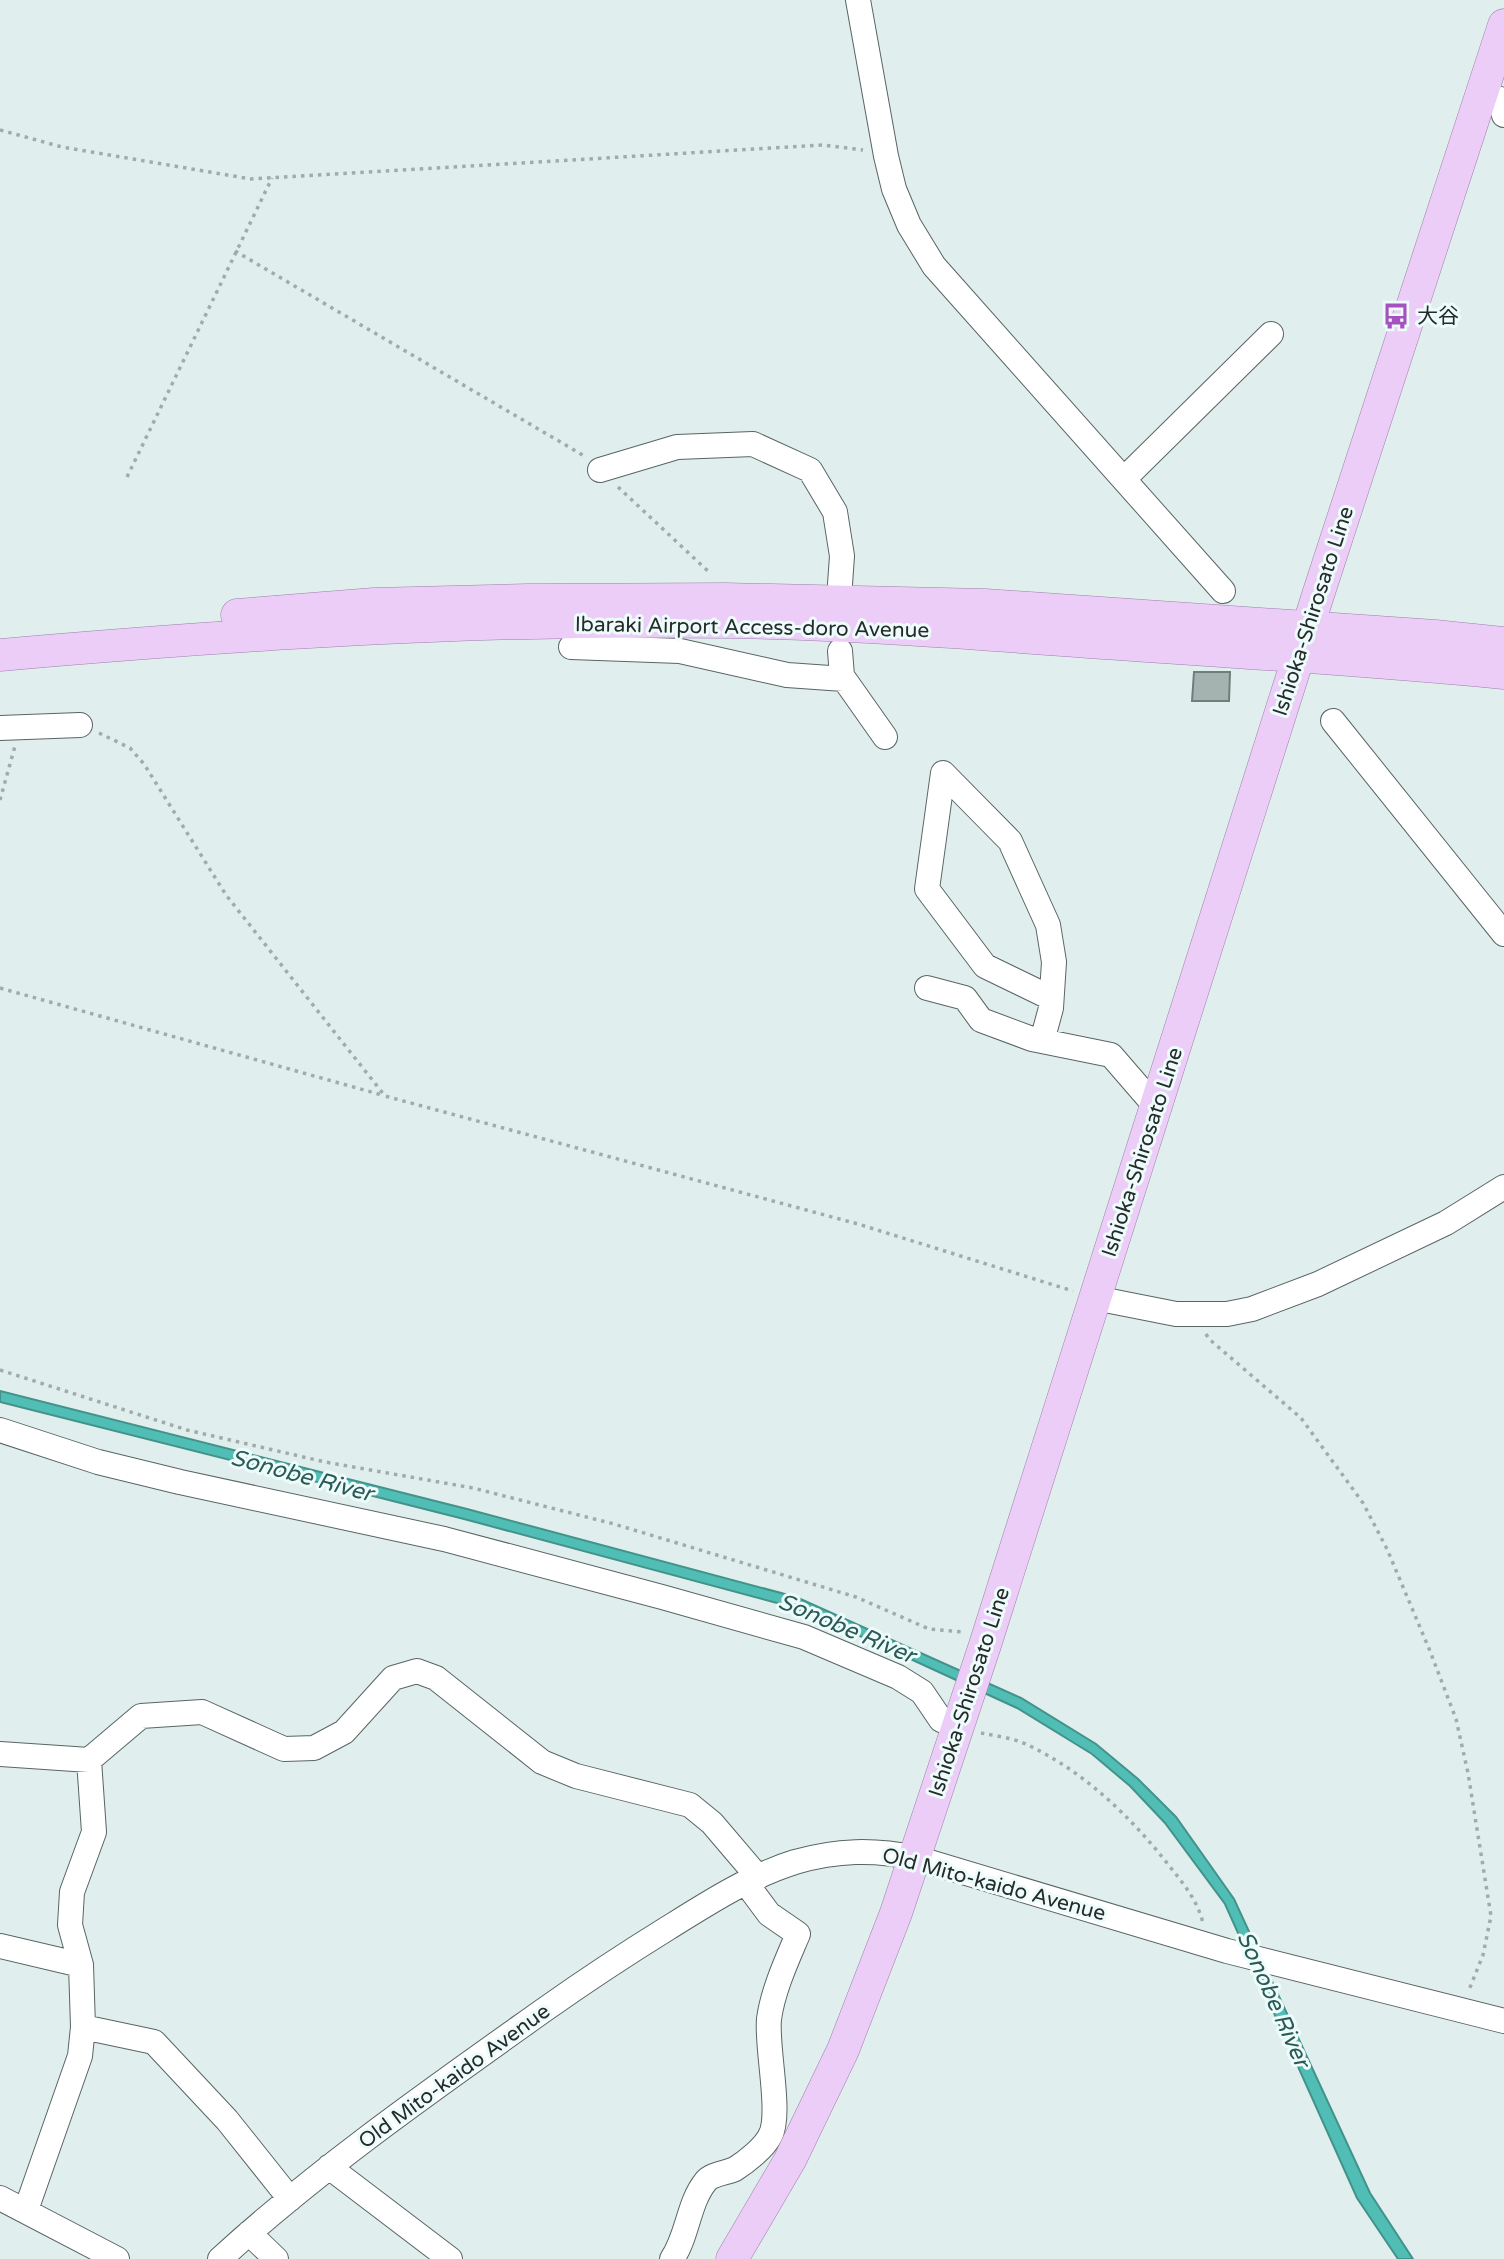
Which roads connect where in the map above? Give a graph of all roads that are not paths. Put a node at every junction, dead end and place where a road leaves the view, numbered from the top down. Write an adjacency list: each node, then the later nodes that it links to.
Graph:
1 (858, 0): 7 (street)
2 (1504, 25): 3 (main road, Ishioka-Shirosato Line)
3 (1482, 93): 4 (street); 11 (main road, Ishioka-Shirosato Line)
4 (1504, 115)
5 (1271, 334): 7 (street)
6 (600, 470): 8 (street)
7 (1124, 479): 9 (street)
8 (840, 584)
9 (1223, 592)
10 (0, 634): 11 (main road, Ibaraki Airport Access-doro Avenue)
11 (1303, 642): 12 (main road, Ibaraki Airport Access-doro Avenue); 15 (main road, Ibaraki Airport Access-doro Avenue); 16 (main road, Ibaraki Airport Access-doro Avenue); 26 (main road, Ishioka-Shirosato Line)
12 (1504, 643)
13 (570, 647): 17 (street)
14 (840, 651): 17 (street)
15 (0, 655)
16 (1504, 673)
17 (844, 679): 21 (street)
18 (1333, 721): 22 (street)
19 (80, 725): 20 (street)
20 (10, 728)
21 (884, 737)
22 (1504, 934)
23 (927, 988): 25 (street)
24 (1051, 998): 24 (street); 25 (street)
25 (1042, 1041): 26 (street)
26 (1156, 1107): 28 (main road, Ishioka-Shirosato Line)
27 (1504, 1187): 28 (street)
28 (1096, 1298): 30 (main road, Ishioka-Shirosato Line)
29 (0, 1430): 30 (street)
30 (961, 1717): 33 (main road, Ishioka-Shirosato Line)
31 (0, 1754): 32 (street)
32 (89, 1760): 34 (street); 36 (street)
33 (916, 1858): 34 (street, Old Mito-kaido Avenue); 37 (street, Old Mito-kaido Avenue); 48 (main road, Ishioka-Shirosato Line)
34 (752, 1880): 39 (street, Old Mito-kaido Avenue); 47 (street)
35 (0, 1946): 36 (street)
36 (81, 1965): 38 (street)
37 (1504, 2021)
38 (83, 2027): 40 (street); 41 (street)
39 (329, 2167): 40 (street, Old Mito-kaido Avenue); 46 (street)
40 (290, 2199): 42 (street, Old Mito-kaido Avenue)
41 (9, 2207): 43 (street)
42 (249, 2233): 44 (street, Old Mito-kaido Avenue); 45 (street)
43 (117, 2259)
44 (220, 2259)
45 (276, 2259)
46 (450, 2259)
47 (672, 2259)
48 (732, 2259)

